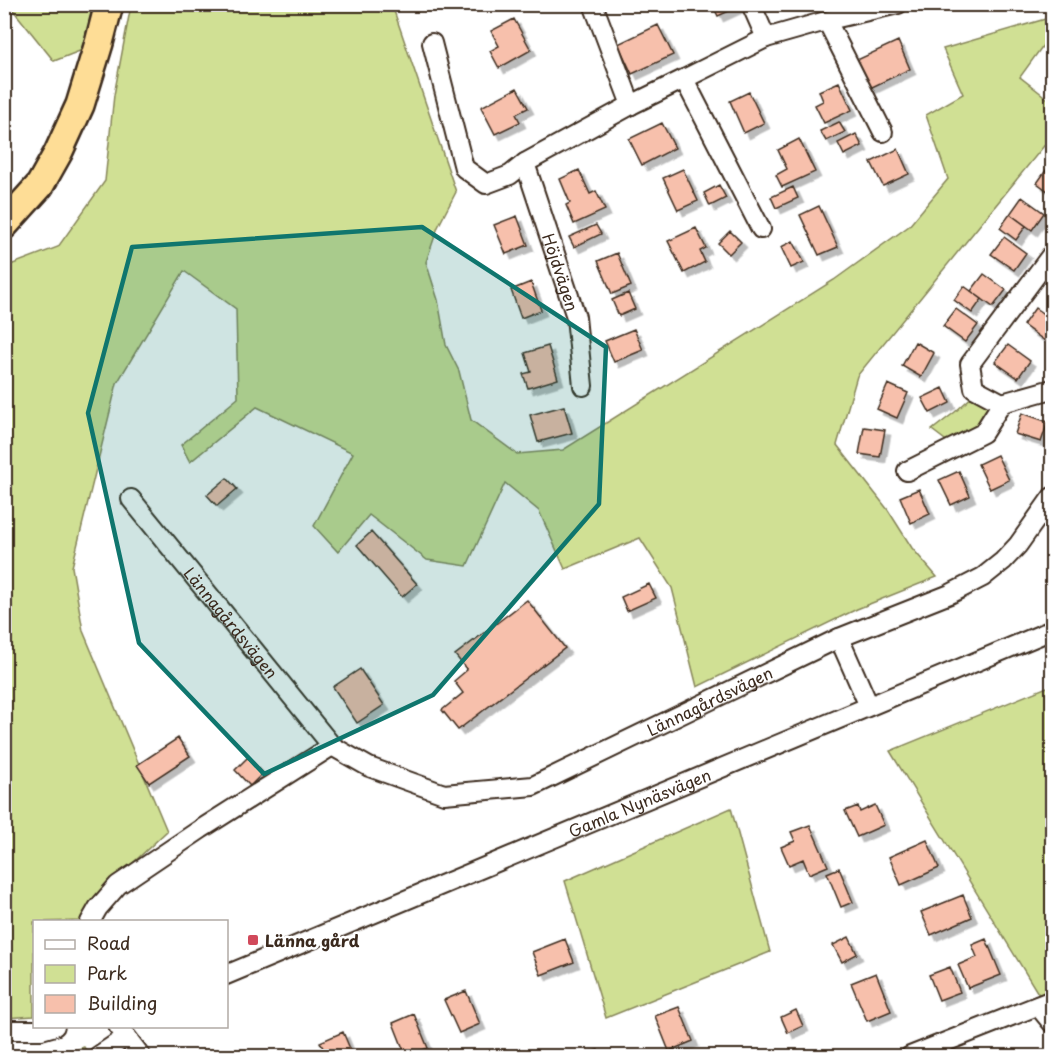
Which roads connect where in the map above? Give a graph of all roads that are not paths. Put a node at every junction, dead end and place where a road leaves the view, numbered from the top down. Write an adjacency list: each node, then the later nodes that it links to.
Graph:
1 (109, 4): 12 (highway)
2 (593, 4): 9 (street)
3 (751, 4): 6 (street)
4 (898, 4): 5 (street)
5 (827, 21): 6 (street); 10 (street)
6 (766, 38): 8 (street)
7 (432, 43): 11 (street)
8 (684, 79): 9 (street); 13 (street)
9 (631, 105): 11 (street)
10 (883, 132)
11 (525, 163): 15 (street, Höjdvägen)
12 (4, 225)
13 (761, 229)
14 (1053, 255): 17 (street)
15 (583, 386)
16 (1053, 390): 17 (street)
17 (1002, 403): 18 (street)
18 (908, 471)
19 (1053, 496): 22 (street, Lännagårdsvägen)
20 (131, 499): 24 (street, Lännagårdsvägen)
21 (1053, 630): 23 (street, Gamla Nynäsvägen)
22 (839, 638): 23 (street); 24 (street, Lännagårdsvägen)
23 (869, 706): 26 (street, Gamla Nynäsvägen)
24 (332, 746): 25 (street)
25 (91, 920)
26 (228, 974)
27 (1045, 1003): 28 (street); 34 (street)
28 (1053, 1023)
29 (48, 1028): 30 (street)
30 (4, 1030)
31 (122, 1032): 32 (street); 33 (street)
32 (98, 1056)
33 (141, 1056)
34 (910, 1056)

